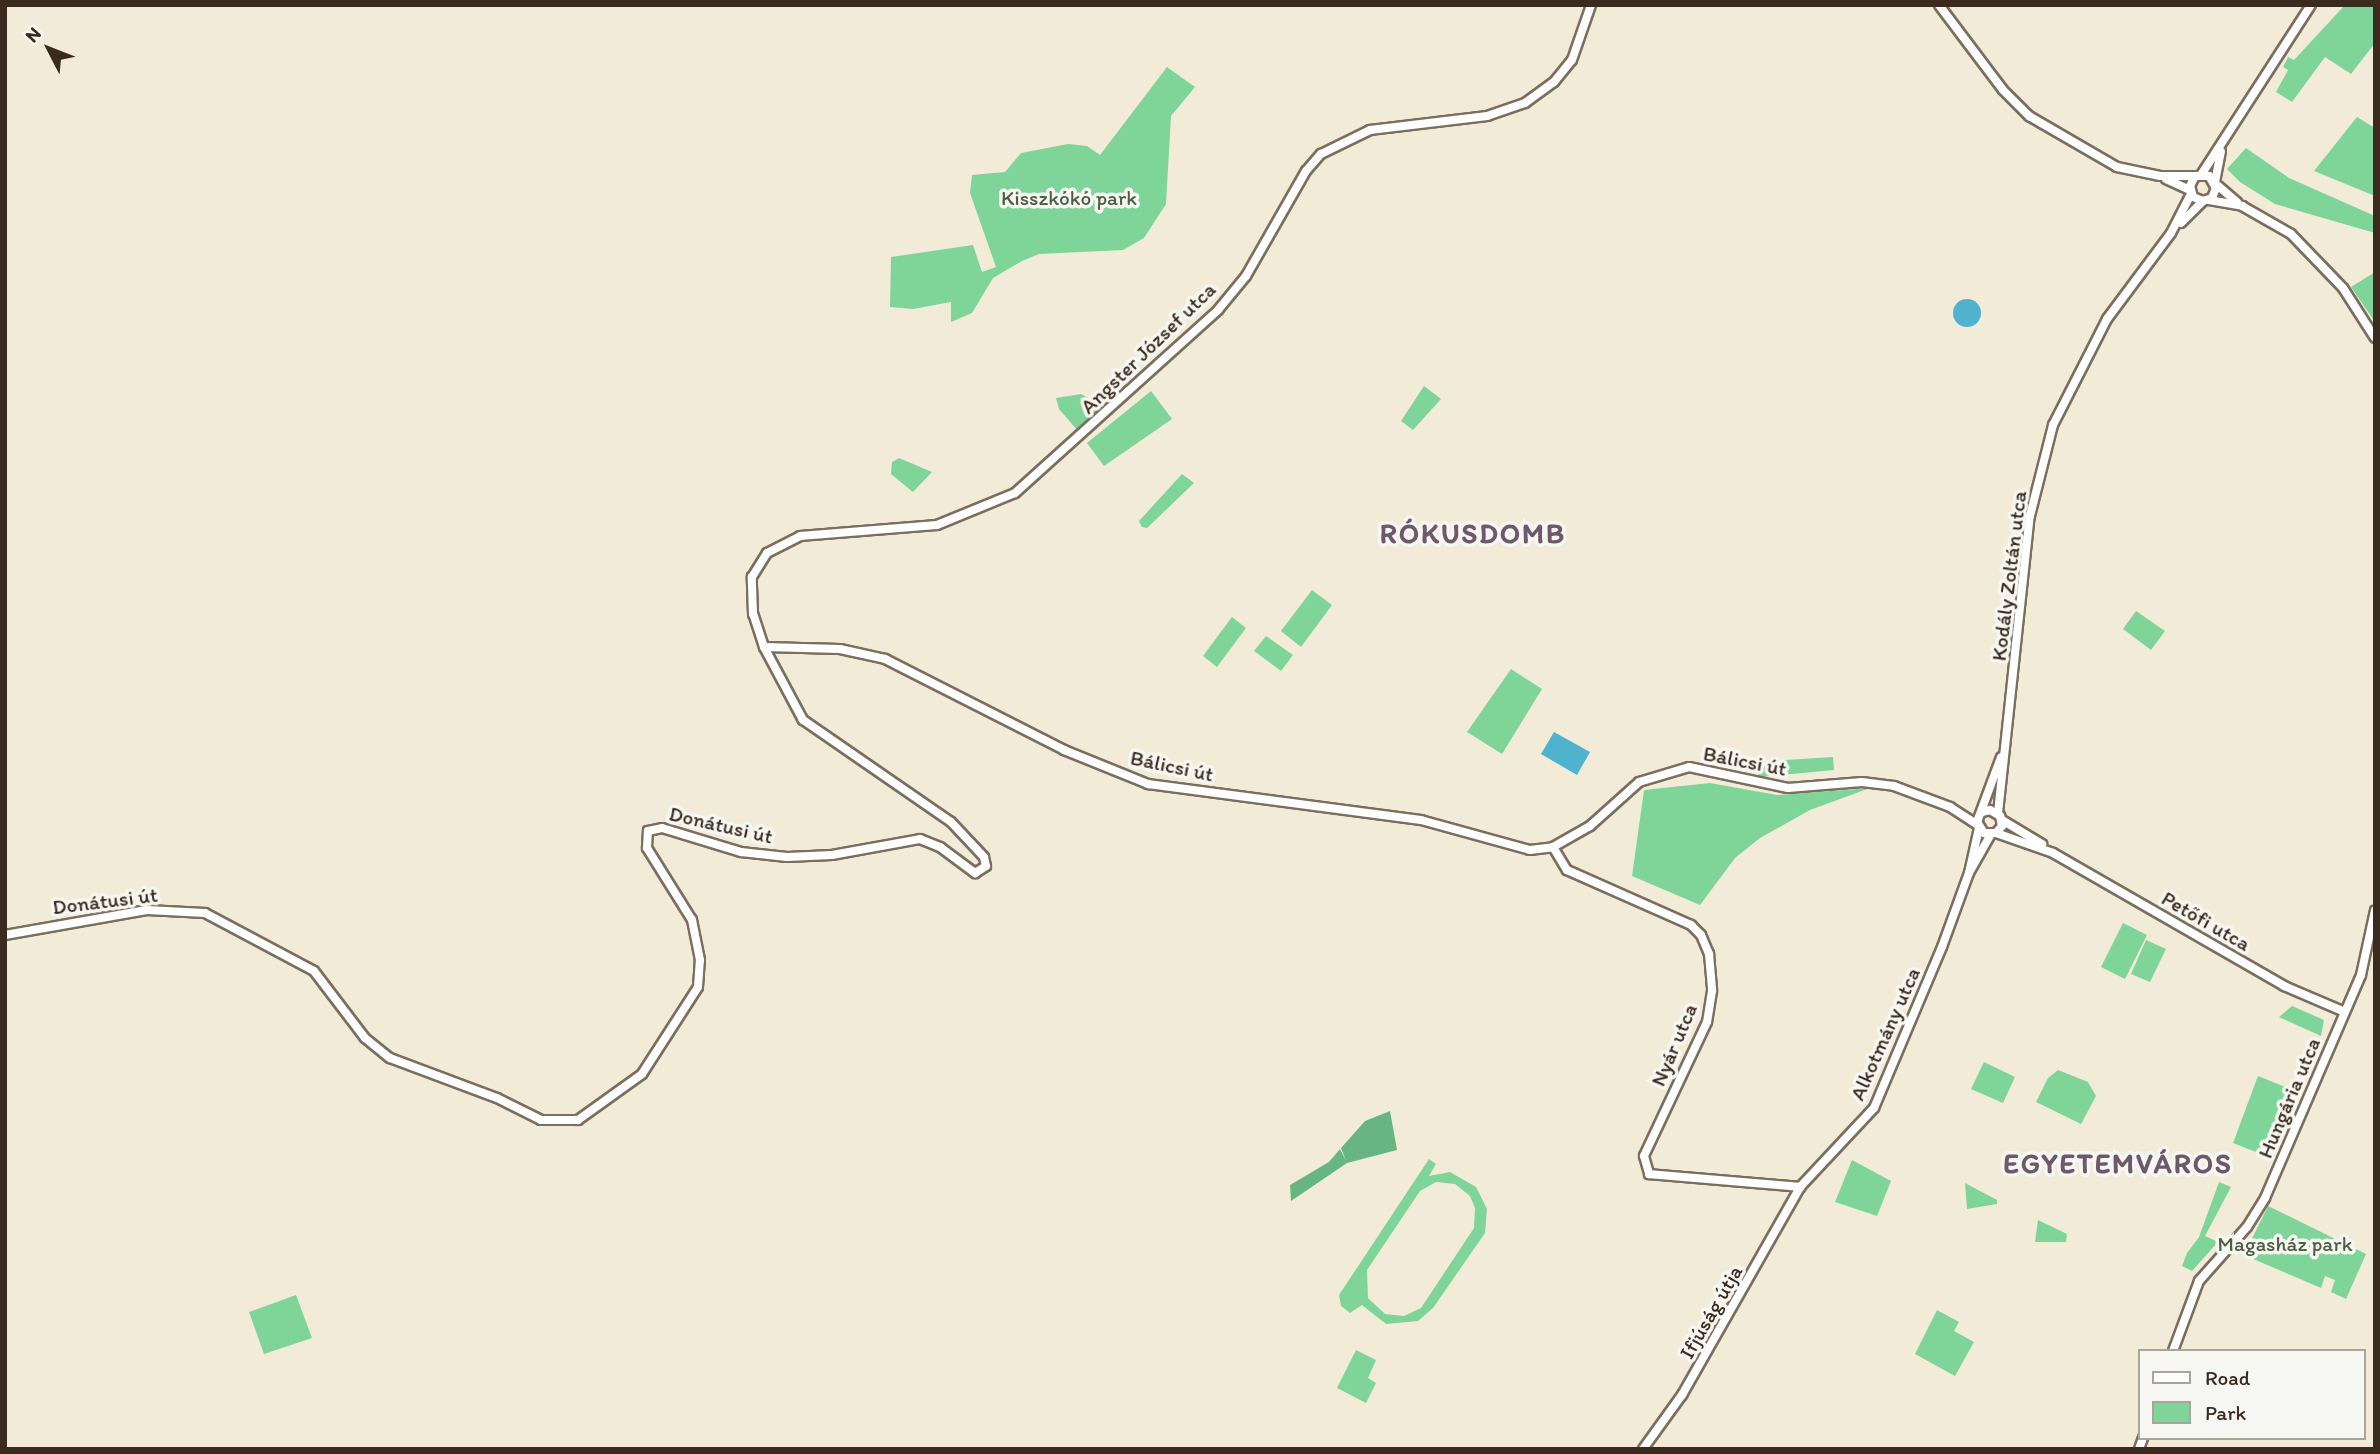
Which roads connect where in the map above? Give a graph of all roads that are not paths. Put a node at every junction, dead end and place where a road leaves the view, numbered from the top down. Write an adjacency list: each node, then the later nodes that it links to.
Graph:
1 (1591, 5): 13 (street, Angster József utca)
2 (1940, 5): 5 (street)
3 (2311, 5): 4 (street, Kodály Zoltán utca)
4 (2224, 142): 6 (street, Kodály Zoltán utca); 7 (street)
5 (2160, 176): 6 (street); 8 (street)
6 (2197, 176): 7 (street); 8 (street, Kodály Zoltán utca)
7 (2215, 183): 9 (street); 10 (street)
8 (2190, 192): 9 (street); 11 (street, Kodály Zoltán utca)
9 (2206, 201): 10 (street); 11 (street, Kodály Zoltán utca)
10 (2242, 206): 12 (street)
11 (2171, 233): 14 (street, Kodály Zoltán utca)
12 (2375, 338)
13 (764, 647): 20 (street, Bálicsi út); 24 (street, Donátusi út)
14 (2005, 748): 16 (street, Kodály Zoltán utca); 17 (street, Kodály Zoltán utca)
15 (1950, 807): 16 (street, Bálicsi út); 18 (street, Bálicsi út); 20 (street, Bálicsi út)
16 (1982, 812): 17 (street, Bálicsi út); 18 (street, Kodály Zoltán utca)
17 (2000, 816): 19 (street, Kodály Zoltán utca); 21 (street, Petőfi utca)
18 (1978, 827): 19 (street, Bálicsi út); 22 (street, Alkotmány utca)
19 (1994, 833): 21 (street, Petőfi utca); 22 (street, Alkotmány utca)
20 (1553, 847): 26 (street, Nyár utca)
21 (2053, 853): 25 (street, Petőfi utca)
22 (1969, 873): 26 (street, Alkotmány utca)
23 (2375, 910): 25 (street, Hungária utca)
24 (5, 935)
25 (2345, 1012): 27 (street, Hungária utca)
26 (1800, 1187): 28 (street, Ifjúság útja)
27 (2174, 1349)
28 (1643, 1449)

